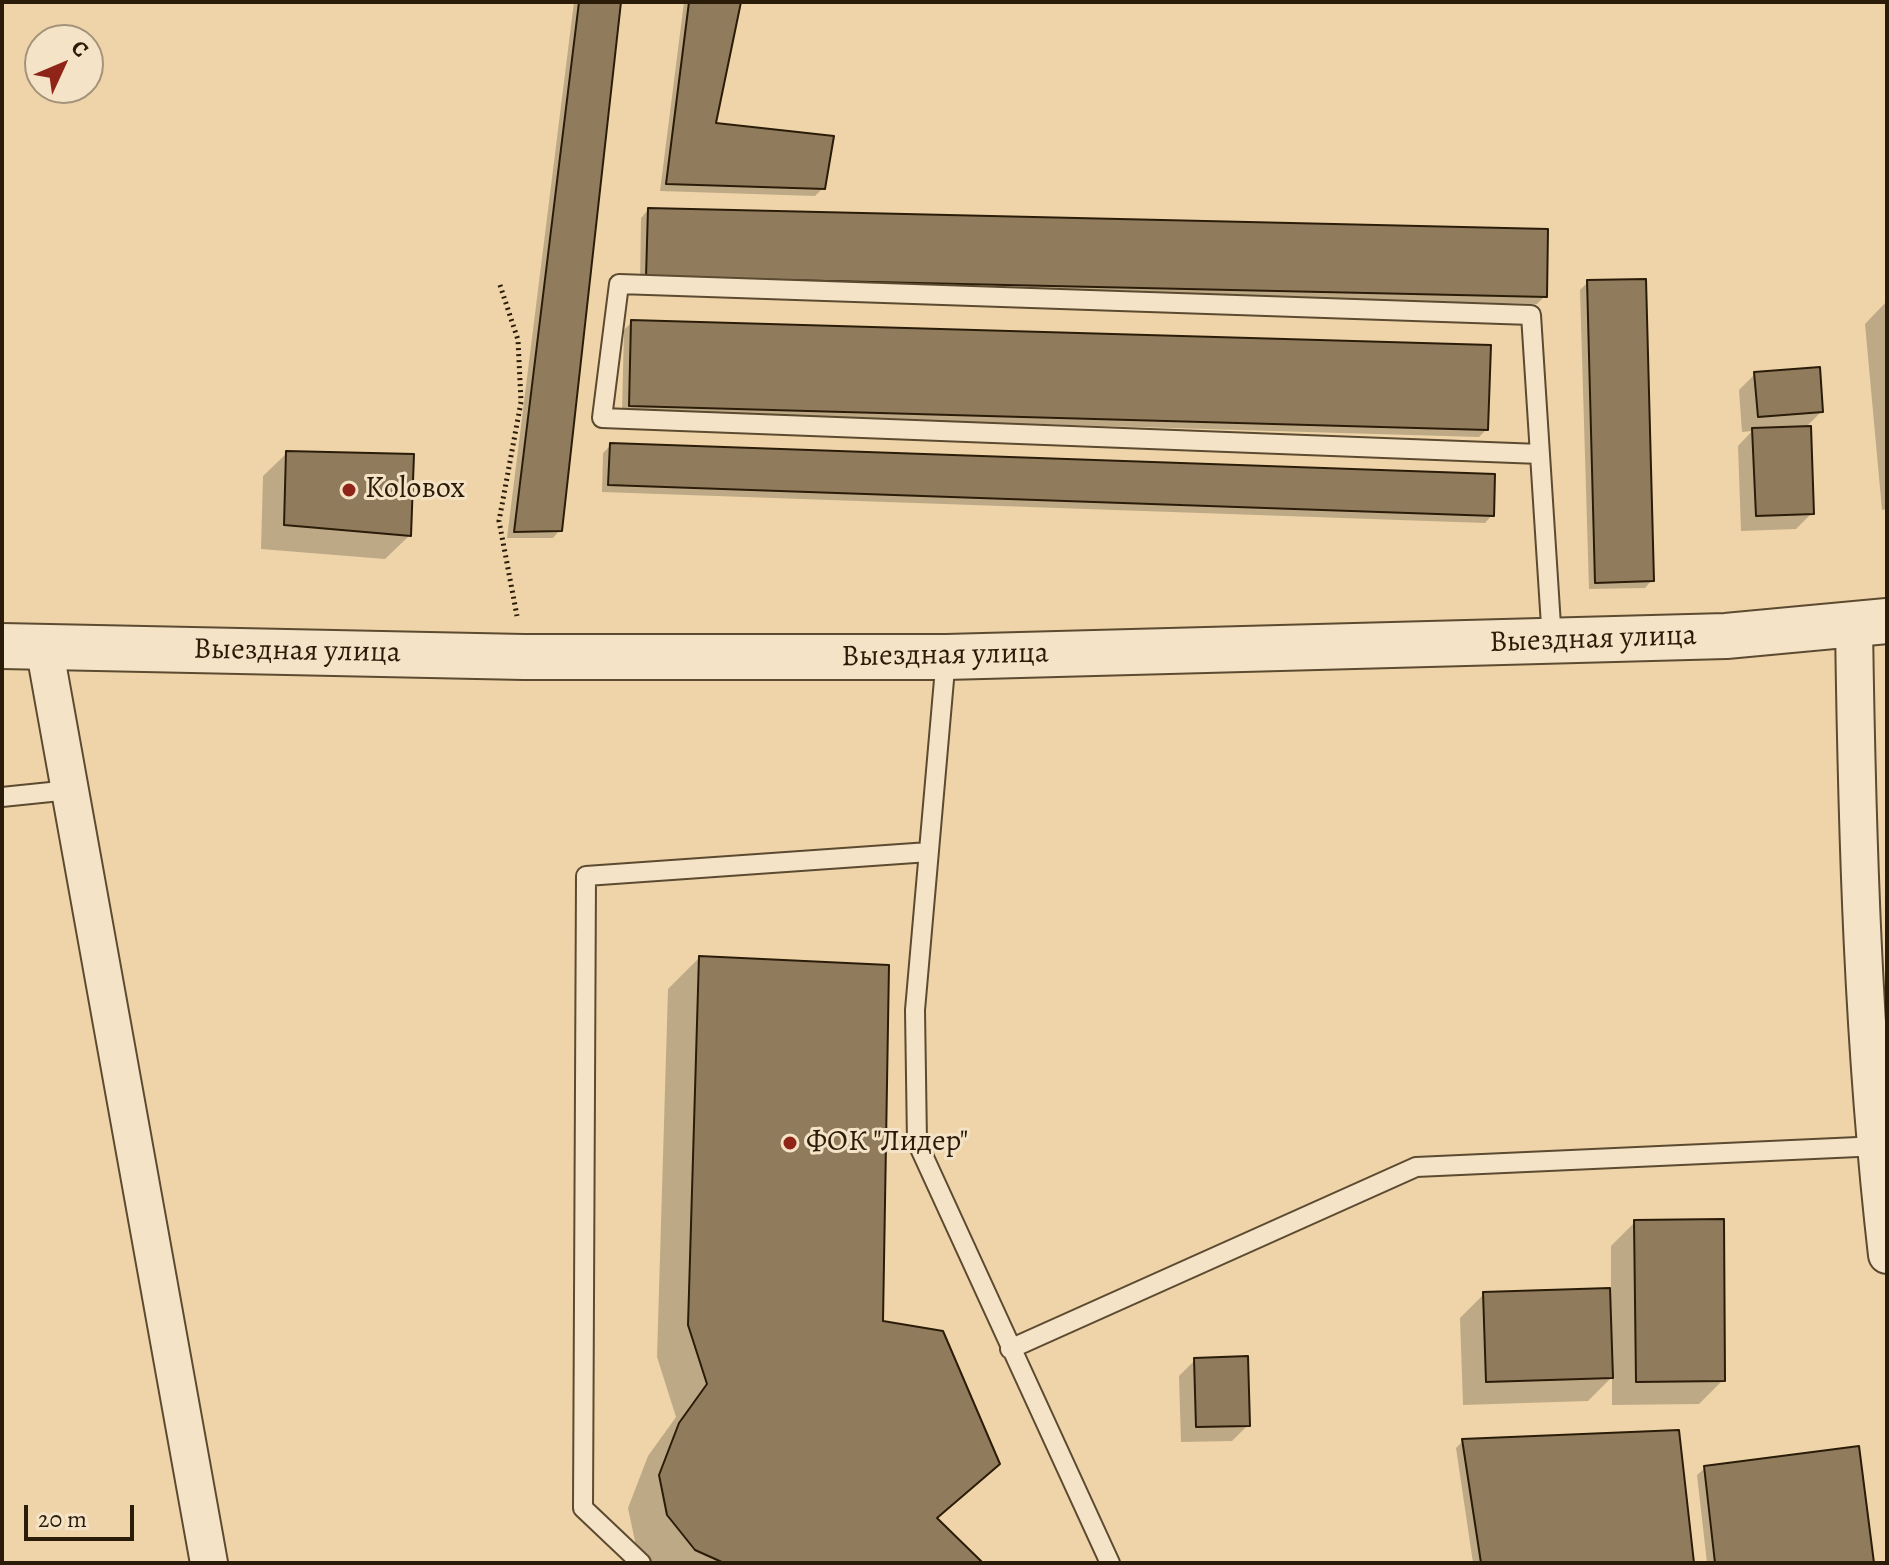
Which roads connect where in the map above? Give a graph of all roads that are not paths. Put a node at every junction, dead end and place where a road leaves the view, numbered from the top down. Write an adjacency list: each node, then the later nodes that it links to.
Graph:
1 (1540, 454): 1 (lane); 3 (lane)
2 (1870, 624): 3 (street, Выездная улица); 9 (street)
3 (1552, 641): 5 (street, Выездная улица)
4 (23, 646): 5 (street, Выездная улица); 6 (street)
5 (946, 657): 8 (lane)
6 (70, 790): 7 (lane); 12 (street)
7 (2, 797)
8 (929, 852): 11 (lane); 13 (lane)
9 (1881, 1146): 10 (street); 11 (lane)
10 (1887, 1255)
11 (1010, 1349): 14 (lane)
12 (209, 1563)
13 (641, 1563)
14 (1110, 1563)

